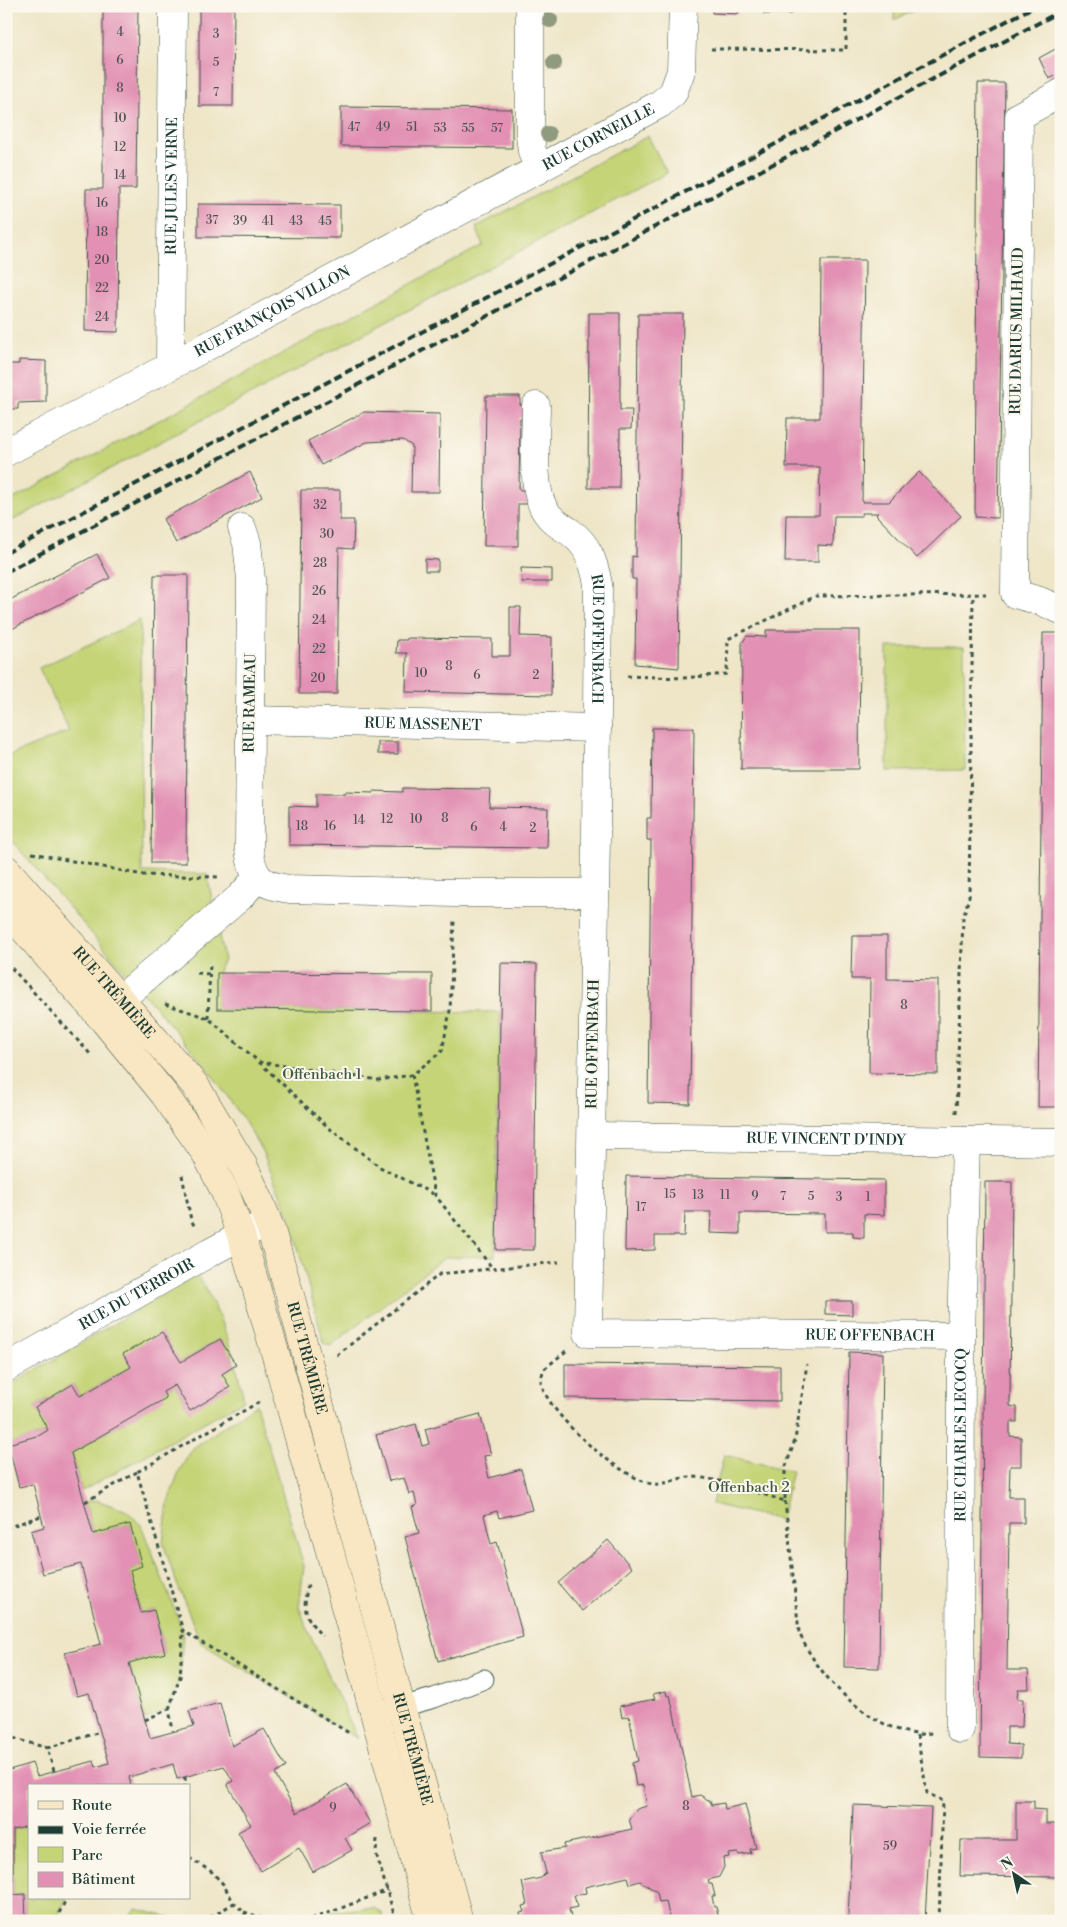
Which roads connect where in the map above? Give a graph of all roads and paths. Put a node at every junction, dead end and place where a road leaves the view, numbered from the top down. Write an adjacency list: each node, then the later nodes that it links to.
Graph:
1 (172, 6): 8 (street, RUE JULES VERNE)
2 (530, 6): 7 (street, RUE CORNEILLE)
3 (683, 6): 5 (street, RUE CORNEILLE)
4 (847, 8): 5 (path)
5 (683, 49): 7 (street, RUE CORNEILLE)
6 (1061, 93): 13 (street, RUE DARIUS MILHAUD)
7 (538, 170): 8 (street, RUE FRANÇOIS VILLON)
8 (170, 366): 10 (street, RUE FRANÇOIS VILLON)
9 (536, 406): 15 (street, RUE OFFENBACH)
10 (6, 452)
11 (242, 528): 16 (street, RUE RAMEAU)
12 (973, 594): 13 (path); 15 (path); 30 (path)
13 (1014, 594): 14 (street)
14 (1061, 610)
15 (598, 674): 17 (street, RUE OFFENBACH)
16 (249, 720): 17 (street, RUE MASSENET); 19 (street, RUE RAMEAU)
17 (597, 728): 21 (street, RUE OFFENBACH)
18 (16, 861): 19 (path); 25 (main road, RUE TRÉMIÈRE)
19 (257, 878): 20 (street); 23 (street)
20 (455, 893): 21 (street); 28 (path)
21 (594, 893): 29 (street, RUE OFFENBACH)
22 (6, 909): 25 (main road, RUE TRÉMIÈRE)
23 (212, 922): 25 (street); 27 (path)
24 (6, 962): 26 (path)
25 (110, 1008): 34 (main road, RUE TRÉMIÈRE); 36 (main road, RUE TRÉMIÈRE)
26 (81, 1044)
27 (259, 1062): 28 (path); 33 (path)
28 (412, 1075): 33 (path)
29 (592, 1136): 30 (street, RUE VINCENT D'INDY); 37 (street, RUE OFFENBACH)
30 (961, 1141): 31 (street, RUE VINCENT D'INDY); 41 (street, RUE CHARLES LECOCQ)
31 (1061, 1142)
32 (180, 1171): 35 (path)
33 (435, 1195): 38 (path)
34 (267, 1222): 36 (street, RUE DU TERROIR); 52 (main road, RUE TRÉMIÈRE)
35 (195, 1228)
36 (241, 1235): 43 (street, RUE DU TERROIR); 54 (main road, RUE TRÉMIÈRE)
37 (589, 1259): 38 (path); 39 (street, RUE OFFENBACH)
38 (493, 1270): 42 (path)
39 (588, 1333): 40 (street, RUE OFFENBACH); 46 (path)
40 (808, 1334): 41 (street, RUE OFFENBACH); 46 (path)
41 (961, 1336): 56 (street, RUE CHARLES LECOCQ)
42 (332, 1358)
43 (6, 1368)
44 (264, 1399): 45 (path)
45 (136, 1472): 47 (path); 50 (path)
46 (785, 1501): 60 (path)
47 (85, 1502)
48 (41, 1516): 49 (path)
49 (6, 1528)
50 (183, 1631): 53 (path); 59 (path)
51 (484, 1678): 52 (lane)
52 (401, 1707): 54 (lane); 77 (main road, RUE TRÉMIÈRE)
53 (169, 1709): 55 (path); 57 (path)
54 (374, 1714): 76 (main road, RUE TRÉMIÈRE)
55 (145, 1720)
56 (960, 1729): 60 (path)
57 (173, 1731)
58 (100, 1732): 62 (path)
59 (350, 1734)
60 (918, 1734): 78 (path)
61 (6, 1736): 62 (path)
62 (47, 1748): 63 (path)
63 (54, 1771)
64 (185, 1777): 65 (path)
65 (185, 1784)
66 (190, 1859): 69 (path)
67 (388, 1890): 75 (path)
68 (65, 1900): 71 (path)
69 (234, 1903): 70 (path); 72 (path)
70 (244, 1912): 73 (path); 74 (path)
71 (58, 1921)
72 (204, 1921)
73 (247, 1921)
74 (271, 1921)
75 (304, 1921)
76 (431, 1921)
77 (459, 1921)
78 (939, 1921)

